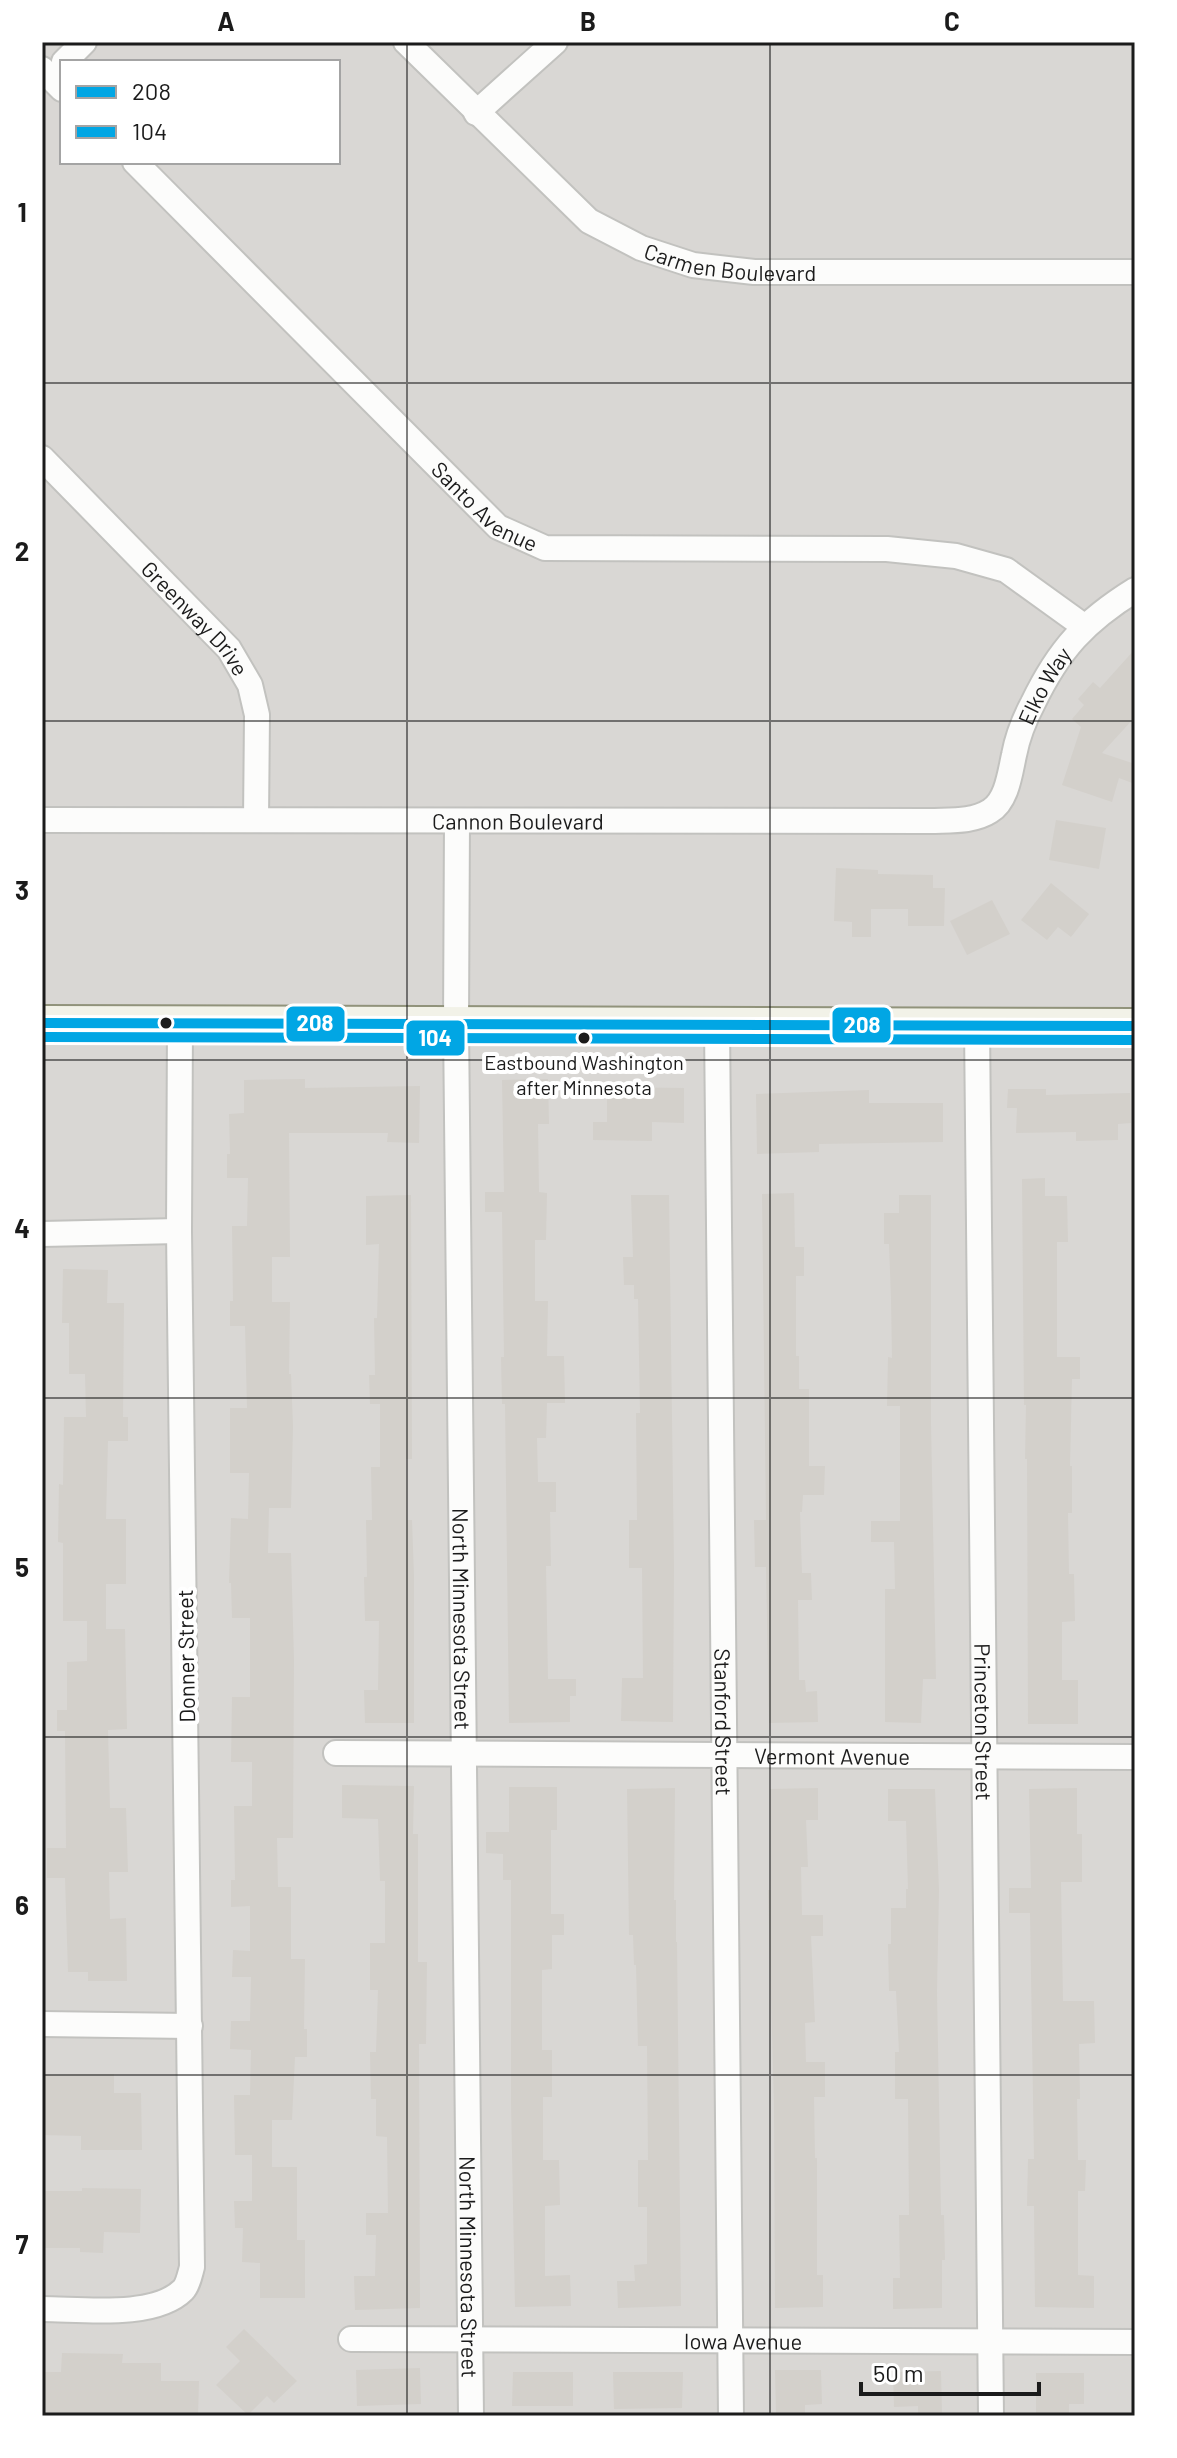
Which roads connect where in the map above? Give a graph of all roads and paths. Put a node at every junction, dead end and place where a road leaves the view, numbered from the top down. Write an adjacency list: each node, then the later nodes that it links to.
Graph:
1 (84, 42): 4 (street)
2 (406, 42): 5 (street, Carmen Boulevard)
3 (555, 42): 5 (street)
4 (67, 60)
5 (476, 113): 7 (street, Carmen Boulevard)
6 (137, 164): 10 (street, Santo Avenue)
7 (1135, 272)
8 (42, 458): 13 (street, Greenway Drive)
9 (1135, 590): 10 (street, Elko Way)
10 (1085, 627): 11 (street, Elko Way)
11 (993, 810): 14 (street, Cannon Boulevard)
12 (42, 820): 13 (street, Cannon Boulevard)
13 (256, 820): 14 (street, Cannon Boulevard)
14 (457, 821): 17 (street, North Minnesota Street)
15 (42, 1023): 16 (main road)
16 (180, 1023): 17 (main road); 21 (street, Donner Street)
17 (456, 1025): 18 (main road); 24 (street, North Minnesota Street)
18 (717, 1026): 19 (main road); 25 (street, Stanford Street)
19 (977, 1026): 20 (main road); 26 (street, Princeton Street)
20 (1135, 1026)
21 (179, 1231): 22 (street); 29 (street, Donner Street)
22 (42, 1234)
23 (336, 1753): 24 (street, Vermont Avenue)
24 (464, 1754): 25 (street, Vermont Avenue); 32 (street, North Minnesota Street)
25 (724, 1755): 26 (street, Vermont Avenue); 33 (street, Stanford Street)
26 (984, 1756): 27 (street, Vermont Avenue); 34 (street, Princeton Street)
27 (1135, 1757)
28 (42, 2024): 29 (street)
29 (190, 2026): 30 (street, Donner Street)
30 (42, 2309)
31 (351, 2339): 32 (street, Iowa Avenue)
32 (470, 2340): 33 (street, Iowa Avenue); 36 (street, North Minnesota Street)
33 (730, 2340): 34 (street, Iowa Avenue); 37 (street, Stanford Street)
34 (990, 2342): 35 (street, Iowa Avenue); 38 (street, Princeton Street)
35 (1135, 2342)
36 (471, 2416)
37 (731, 2416)
38 (991, 2416)

